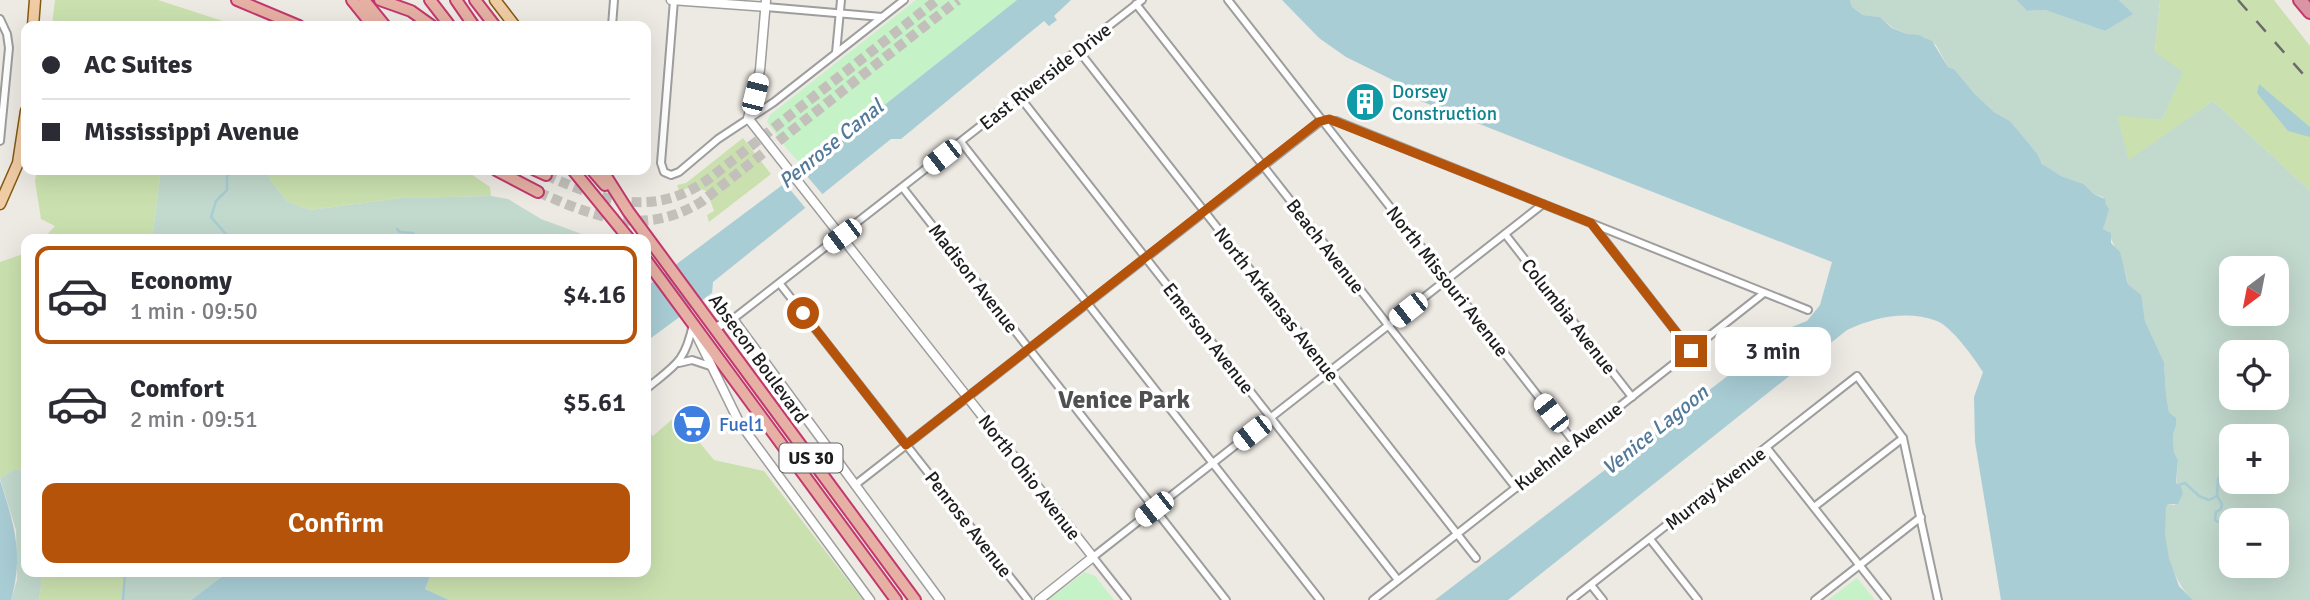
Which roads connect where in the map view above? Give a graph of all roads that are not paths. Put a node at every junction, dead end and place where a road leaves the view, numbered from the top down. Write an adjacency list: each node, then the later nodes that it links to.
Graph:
1 (35, 0): 22 (main road)
2 (237, 0): 23 (highway)
3 (352, 0): 24 (highway)
4 (364, 0): 25 (highway)
5 (380, 0): 26 (highway)
6 (430, 0): 27 (highway)
7 (456, 0): 28 (highway)
8 (475, 0): 29 (highway)
9 (495, 0): 30 (main road)
10 (614, 0): 31 (street)
11 (673, 0): 17 (street); 35 (street)
12 (841, 0): 19 (street)
13 (904, 0): 20 (street)
14 (1228, 0): 36 (street, North Missouri Avenue)
15 (2300, 0): 18 (highway)
16 (1139, 2): 32 (street, East Riverside Drive); 40 (street, Beach Avenue)
17 (766, 4): 19 (street); 35 (street)
18 (2310, 12)
19 (840, 13): 20 (street); 33 (street)
20 (882, 17): 33 (street)
21 (0, 19): 37 (street)
22 (33, 21)
23 (287, 21)
24 (369, 21)
25 (381, 21)
26 (425, 21)
27 (446, 21)
28 (471, 21)
29 (491, 21)
30 (511, 21)
31 (612, 21)
32 (1078, 50): 34 (street, East Riverside Drive); 50 (street, North Arkansas Avenue)
33 (836, 53): 35 (street)
34 (1020, 96): 38 (street, East Riverside Drive); 57 (street, Emerson Avenue)
35 (748, 118): 55 (street, North Ohio Avenue)
36 (1322, 120): 40 (street); 48 (street); 59 (street, North Missouri Avenue)
37 (0, 141)
38 (961, 142): 45 (street, East Riverside Drive); 62 (street)
39 (21, 144): 47 (main road)
40 (1263, 165): 50 (street); 66 (street, Beach Avenue)
41 (507, 175): 46 (highway)
42 (577, 175): 52 (highway)
43 (596, 175): 49 (highway)
44 (605, 175): 49 (highway, Absecon Boulevard / US 30)
45 (903, 188): 55 (street, East Riverside Drive); 68 (street, Madison Avenue)
46 (538, 191)
47 (0, 204)
48 (1544, 204): 51 (street); 54 (street)
49 (628, 211): 53 (highway, Absecon Boulevard / US 30)
50 (1204, 211): 57 (street); 72 (street, North Arkansas Avenue)
51 (1591, 223): 61 (street); 69 (street)
52 (625, 234)
53 (645, 234)
54 (1505, 234): 59 (street); 75 (street, Columbia Avenue)
55 (842, 236): 60 (street, East Riverside Drive); 74 (street, North Ohio Avenue)
56 (651, 242): 67 (highway, Absecon Boulevard / US 30)
57 (1146, 257): 62 (street); 76 (street, Emerson Avenue)
58 (651, 268): 65 (highway, Absecon Boulevard / US 30)
59 (1447, 279): 66 (street); 78 (street, North Missouri Avenue)
60 (780, 284): 64 (street, East Riverside Drive); 79 (street, Penrose Avenue)
61 (1764, 293): 63 (street); 69 (street, Kuehnle Avenue)
62 (1087, 303): 68 (street); 81 (street)
63 (1808, 310)
64 (733, 319): 67 (street, East Riverside Drive); 82 (street, Absecon Boulevard)
65 (692, 324): 70 (street); 71 (street, Absecon Boulevard); 95 (highway, Absecon Boulevard / US 30)
66 (1388, 325): 72 (street); 83 (street, Beach Avenue)
67 (715, 328): 96 (highway, Absecon Boulevard / US 30)
68 (1028, 348): 74 (street); 85 (street, Madison Avenue)
69 (1691, 351): 75 (street, Kuehnle Avenue)
70 (679, 363): 71 (street); 73 (street)
71 (710, 366): 94 (street, Absecon Boulevard)
72 (1330, 372): 76 (street); 87 (street, North Arkansas Avenue)
73 (651, 385)
74 (967, 397): 79 (street); 89 (street, North Ohio Avenue)
75 (1632, 397): 78 (street, Kuehnle Avenue)
76 (1271, 417): 81 (street); 92 (street, Emerson Avenue)
77 (1903, 438): 80 (street, Murray Avenue); 84 (street); 86 (street)
78 (1574, 442): 83 (street, Kuehnle Avenue)
79 (906, 445): 82 (street); 98 (street, Penrose Avenue)
80 (1767, 448): 84 (street); 88 (street, Murray Avenue)
81 (1213, 463): 85 (street); 102 (street)
82 (855, 485): 97 (street, Absecon Boulevard)
83 (1516, 488): 87 (street, Kuehnle Avenue)
84 (1814, 507): 91 (street)
85 (1154, 509): 89 (street); 101 (street, Madison Avenue)
86 (1921, 517): 91 (street); 109 (street)
87 (1457, 534): 90 (street, North Arkansas Avenue); 92 (street, Kuehnle Avenue)
88 (1650, 539): 93 (street, Murray Avenue); 106 (street)
89 (1093, 557): 99 (street); 100 (street, North Ohio Avenue)
90 (1476, 558)
91 (1859, 565): 107 (street); 108 (street)
92 (1398, 580): 103 (street, Kuehnle Avenue)
93 (1591, 585): 104 (street, Murray Avenue); 105 (street)
94 (870, 600)
95 (896, 600)
96 (915, 600)
97 (940, 600)
98 (1028, 600)
99 (1039, 600)
100 (1127, 600)
101 (1226, 600)
102 (1320, 600)
103 (1373, 600)
104 (1571, 600)
105 (1603, 600)
106 (1698, 600)
107 (1815, 600)
108 (1887, 600)
109 (1938, 600)

